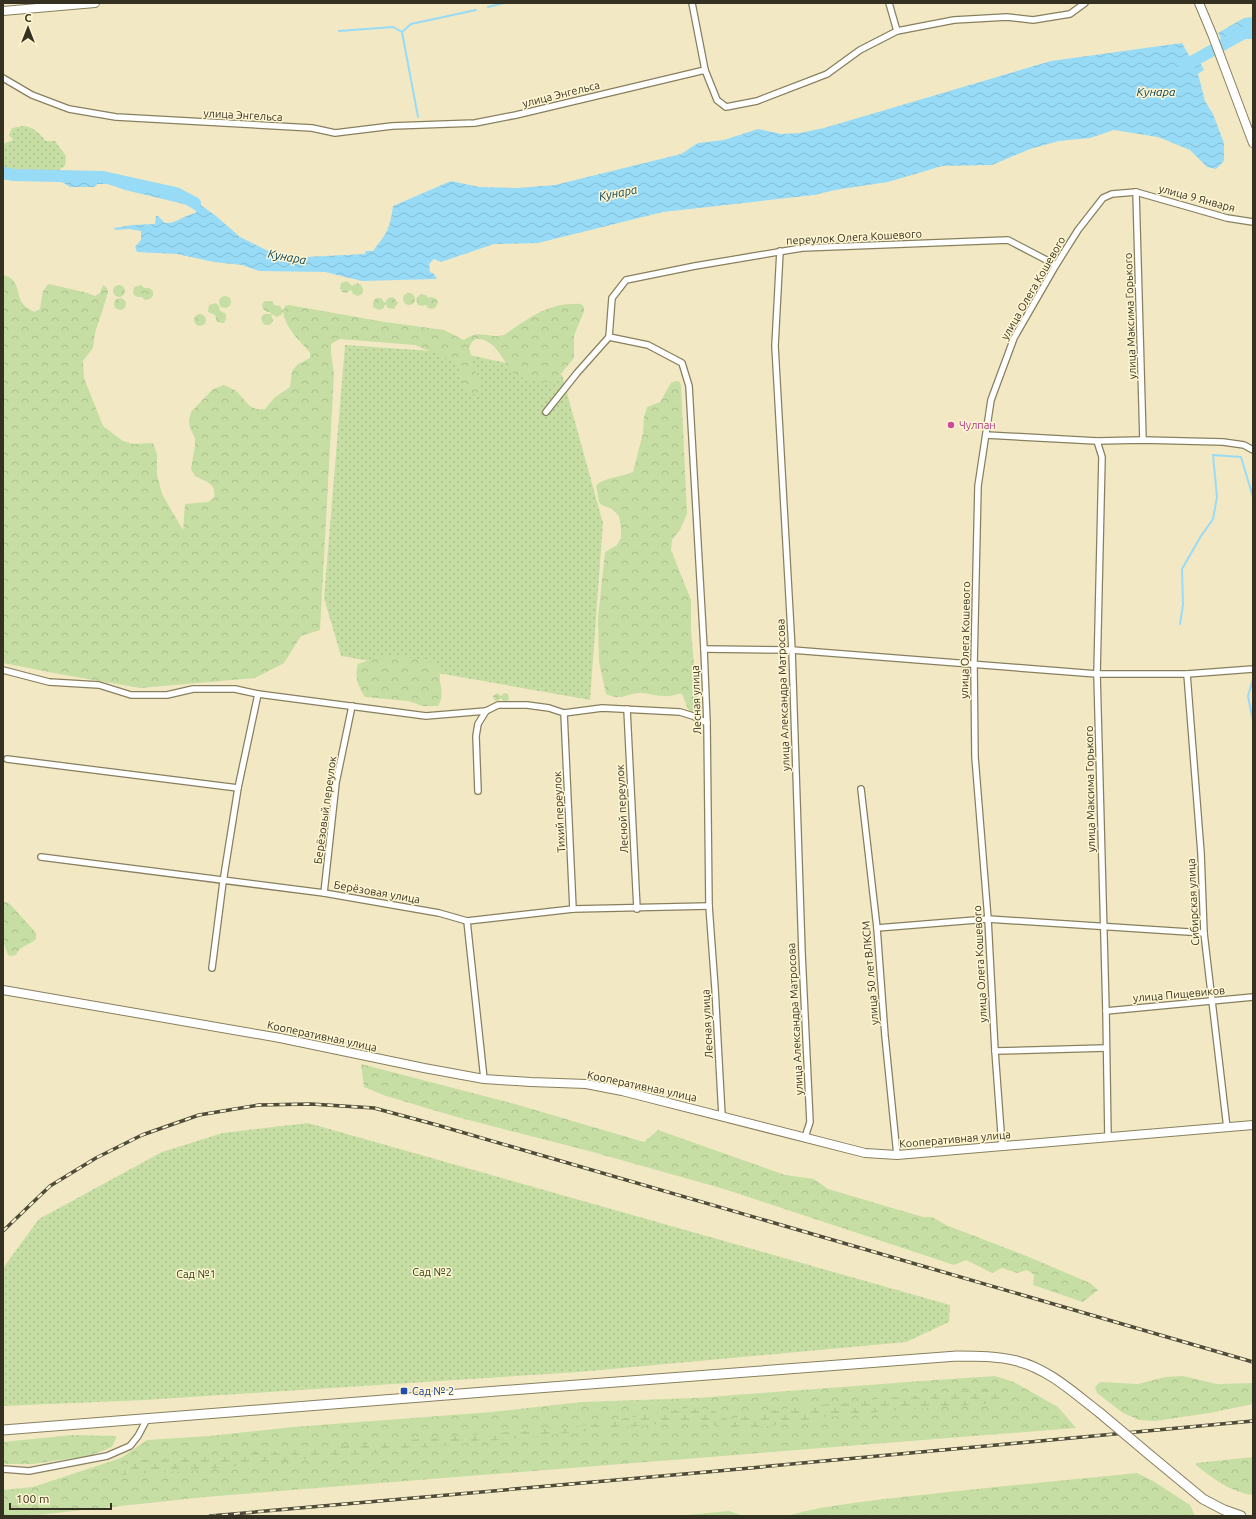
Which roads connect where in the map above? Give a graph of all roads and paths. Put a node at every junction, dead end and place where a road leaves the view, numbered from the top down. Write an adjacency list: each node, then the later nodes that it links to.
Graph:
1 (95, 3): 6 (main road)
2 (692, 3): 8 (street)
3 (889, 3): 7 (street)
4 (1085, 3): 7 (street)
5 (1199, 3): 10 (main road)
6 (3, 11)
7 (897, 32): 8 (street)
8 (705, 70): 9 (street, улица Энгельса)
9 (3, 78)
10 (1253, 144)
11 (1136, 192): 12 (street, улица 9 Января); 14 (street, улица Олега Кошевого); 18 (street, улица Максима Горького)
12 (1253, 222)
13 (780, 251): 14 (street, переулок Олега Кошевого); 15 (street, переулок Олега Кошевого); 22 (street, улица Александра Матросова)
14 (1056, 265): 17 (street, улица Олега Кошевого)
15 (609, 337): 16 (street); 21 (street, Лесная улица)
16 (546, 412)
17 (986, 435): 19 (street); 23 (street, улица Олега Кошевого)
18 (1143, 440): 19 (street); 20 (street)
19 (1097, 441): 26 (street, улица Максима Горького)
20 (1253, 450)
21 (704, 649): 22 (street); 33 (street, Лесная улица)
22 (792, 650): 23 (street); 60 (street, улица Александра Матросова)
23 (974, 666): 26 (street); 44 (street, улица Олега Кошевого)
24 (1253, 669): 27 (street)
25 (3, 670): 28 (street)
26 (1097, 674): 27 (street); 46 (street, улица Максима Горького)
27 (1187, 674): 48 (street, Сибирская улица)
28 (258, 694): 29 (street); 35 (street)
29 (352, 706): 31 (street); 40 (street, Берёзовый переулок)
30 (627, 709): 32 (street); 33 (street); 43 (street, Лесной переулок)
31 (486, 711): 32 (street); 37 (street)
32 (564, 713): 42 (street, Тихий переулок)
33 (707, 723): 41 (street, Лесная улица)
34 (7, 759): 35 (street)
35 (238, 788): 39 (street)
36 (862, 789): 47 (street, улица 50 лет ВЛКСМ)
37 (478, 791)
38 (41, 857): 39 (street, Берёзовая улица)
39 (224, 882): 40 (street, Берёзовая улица); 49 (street)
40 (324, 893): 45 (street, Берёзовая улица)
41 (709, 906): 43 (street, Берёзовая улица); 57 (street, Лесная улица)
42 (574, 909): 43 (street, Берёзовая улица); 45 (street, Берёзовая улица)
43 (637, 909)
44 (988, 918): 46 (street); 47 (street); 55 (street, улица Олега Кошевого)
45 (467, 921): 56 (street)
46 (1103, 926): 48 (street); 53 (street, улица Максима Горького)
47 (877, 928): 63 (street, улица 50 лет ВЛКСМ)
48 (1204, 933): 52 (street, Сибирская улица)
49 (212, 968)
50 (3, 990): 56 (main road, Кооперативная улица)
51 (1253, 997): 52 (street, улица Пищевиков)
52 (1213, 1001): 53 (street, улица Пищевиков); 59 (street, Сибирская улица)
53 (1106, 1011): 54 (street, улица Максима Горького)
54 (1106, 1048): 55 (street); 61 (street, улица Максима Горького)
55 (995, 1051): 62 (street, улица Олега Кошевого)
56 (484, 1079): 57 (main road, Кооперативная улица)
57 (722, 1116): 60 (main road, Кооперативная улица)
58 (1253, 1125): 59 (main road, Кооперативная улица)
59 (1227, 1128): 61 (main road, Кооперативная улица)
60 (805, 1137): 63 (main road, Кооперативная улица)
61 (1108, 1138): 62 (main road, Кооперативная улица)
62 (1002, 1146): 63 (main road, Кооперативная улица)
63 (897, 1155)
64 (146, 1418): 65 (main road); 66 (street); 67 (main road, bridge)
65 (3, 1430)
66 (3, 1469)
67 (1241, 1516)

